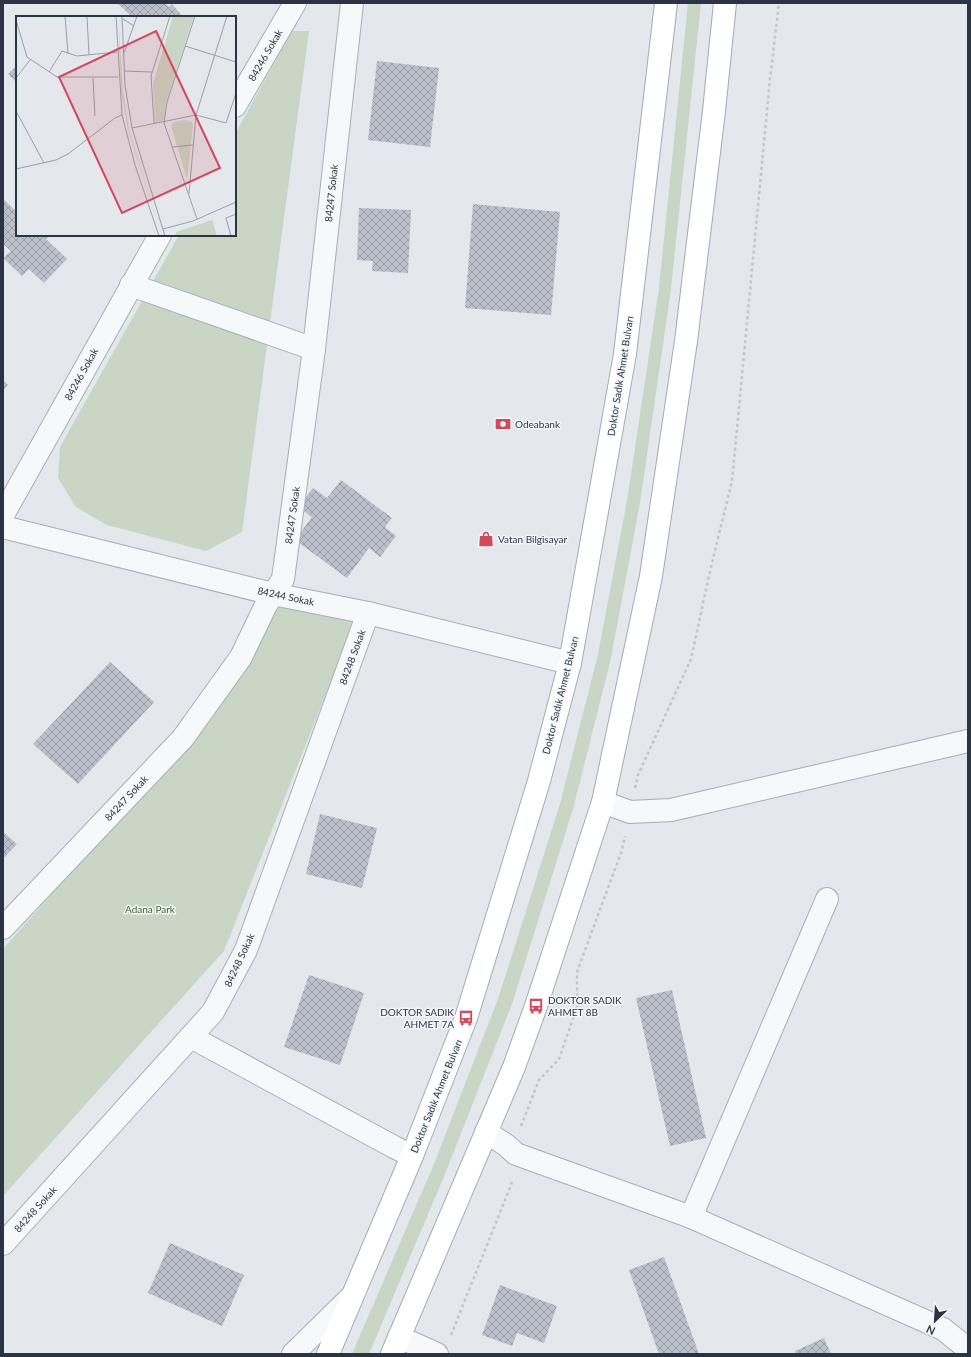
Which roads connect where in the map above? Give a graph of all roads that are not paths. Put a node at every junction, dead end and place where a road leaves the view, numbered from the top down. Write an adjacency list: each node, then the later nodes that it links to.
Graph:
1 (295, 3): 5 (street, 84246 Sokak)
2 (352, 3): 8 (street, 84247 Sokak)
3 (666, 3): 13 (main road, Doktor Sadık Ahmet Bulvarı)
4 (725, 3): 15 (main road)
5 (236, 104)
6 (159, 236): 7 (street, 84246 Sokak)
7 (131, 285): 8 (street); 9 (street, 84246 Sokak)
8 (314, 349): 11 (street, 84247 Sokak)
9 (3, 514)
10 (3, 528): 11 (street, 84244 Sokak)
11 (273, 594): 12 (street, 84244 Sokak); 17 (street, 84247 Sokak)
12 (368, 613): 13 (street, 84244 Sokak); 18 (street, 84248 Sokak)
13 (570, 663): 20 (main road, Doktor Sadık Ahmet Bulvarı)
14 (968, 741): 15 (street)
15 (603, 802): 19 (main road)
16 (827, 899): 21 (street)
17 (3, 928)
18 (191, 1037): 20 (street); 22 (street, 84248 Sokak)
19 (486, 1132): 21 (street); 24 (main road)
20 (412, 1156): 23 (main road, Doktor Sadık Ahmet Bulvarı)
21 (691, 1217): 25 (street)
22 (3, 1244)
23 (352, 1296): 26 (street); 27 (main road, Doktor Sadık Ahmet Bulvarı)
24 (396, 1346): 28 (street)
25 (968, 1349)
26 (293, 1354)
27 (328, 1354)
28 (437, 1354)

